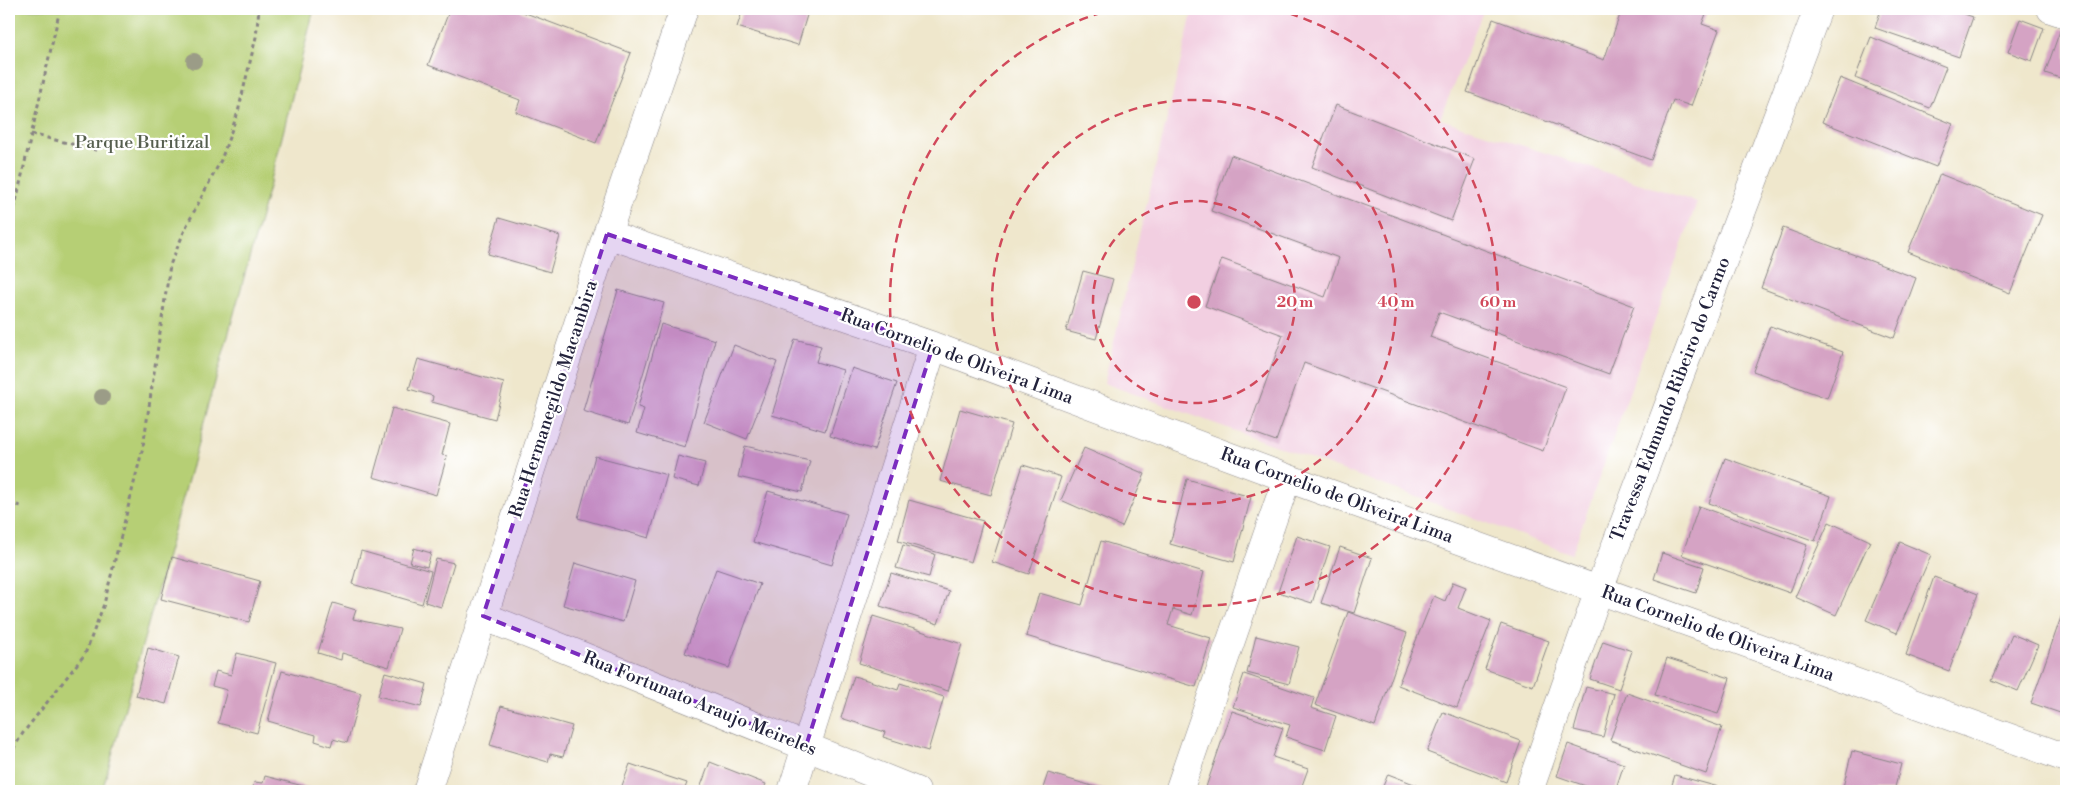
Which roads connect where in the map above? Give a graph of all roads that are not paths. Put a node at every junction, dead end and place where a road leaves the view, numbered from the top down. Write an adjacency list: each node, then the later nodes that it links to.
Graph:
1 (684, 9): 5 (street, Rua Hermanegildo Macambira)
2 (1818, 9): 8 (street, Travessa Edmundo Ribeiro do Carmo)
3 (2051, 9): 4 (street)
4 (2066, 14)
5 (607, 234): 6 (street, Rua Cornelio de Oliveira Lima); 9 (street, Rua Hermanegildo Macambira)
6 (933, 346): 7 (street, Rua Cornelio de Oliveira Lima); 10 (street)
7 (1287, 478): 8 (street, Rua Cornelio de Oliveira Lima); 15 (street)
8 (1598, 590): 11 (street, Rua Cornelio de Oliveira Lima); 16 (street, Travessa Edmundo Ribeiro do Carmo)
9 (483, 616): 10 (street, Rua Fortunato Araujo Meireles); 12 (street, Rua Hermanegildo Macambira)
10 (806, 746): 13 (street); 14 (street, Rua Fortunato Araujo Meireles)
11 (2066, 758)
12 (427, 791)
13 (792, 791)
14 (916, 791)
15 (1179, 791)
16 (1529, 791)

